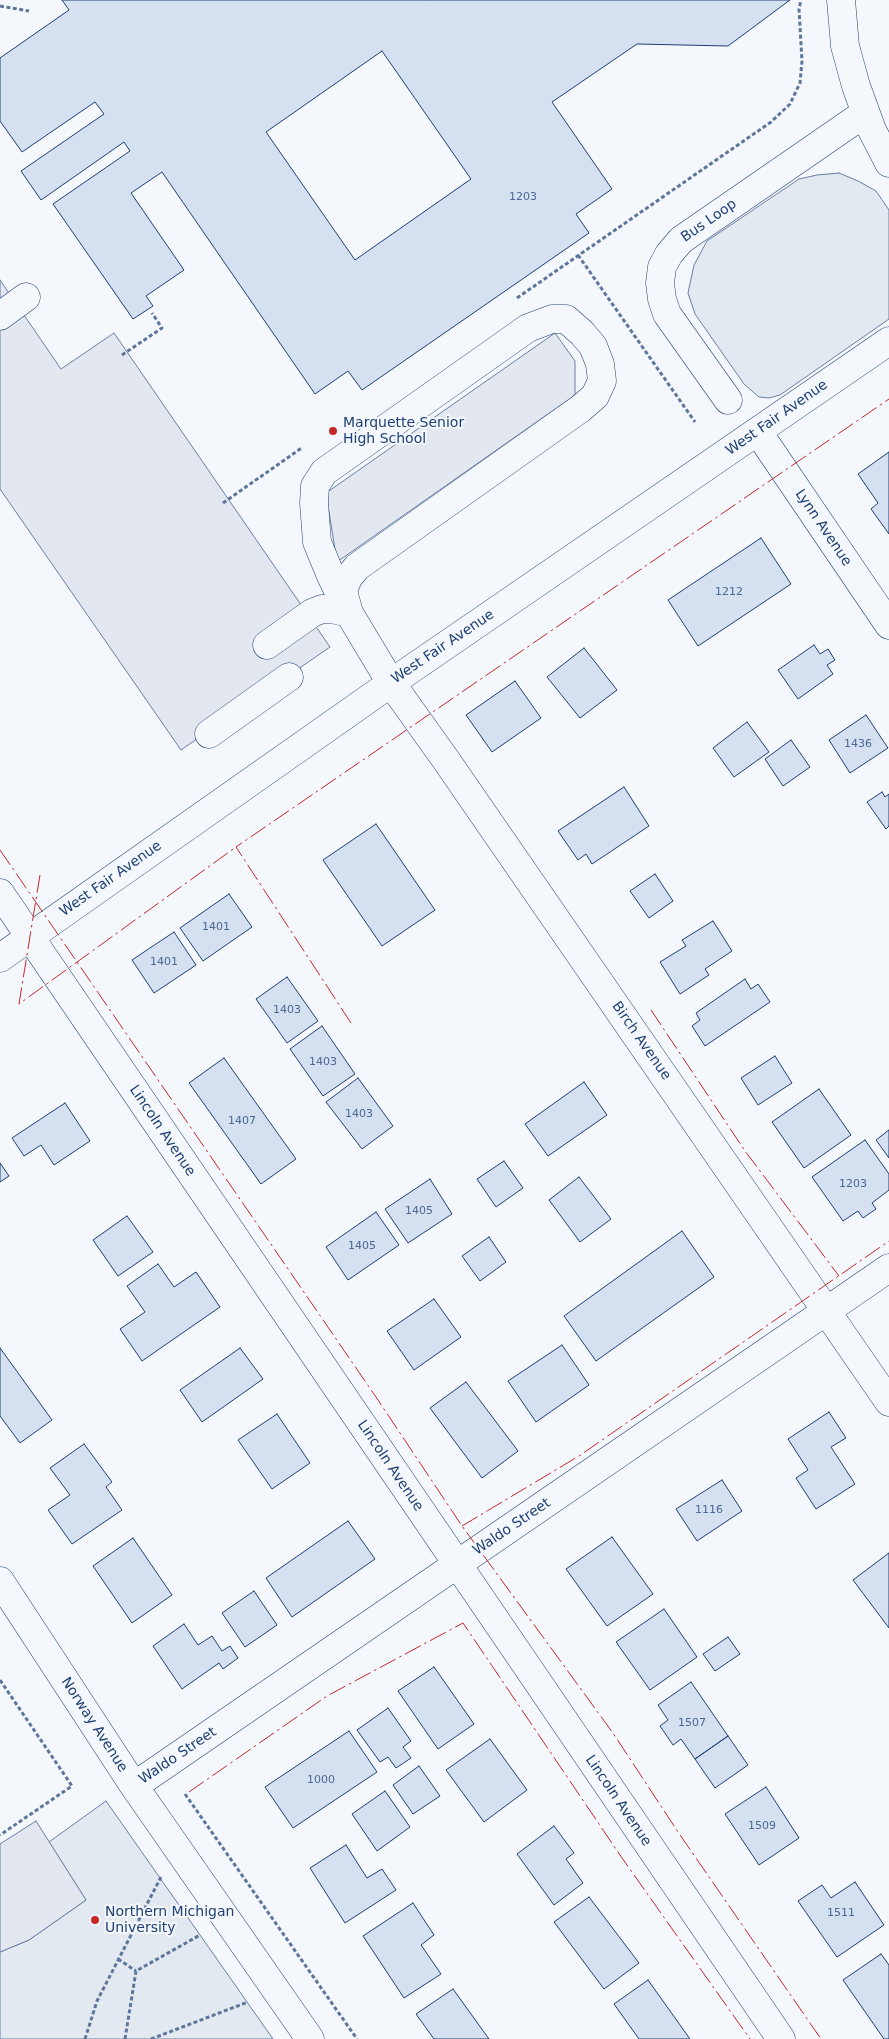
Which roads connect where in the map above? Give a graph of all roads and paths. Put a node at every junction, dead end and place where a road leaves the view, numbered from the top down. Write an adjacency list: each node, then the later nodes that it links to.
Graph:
1 (801, 0): 7 (path)
2 (841, 0): 5 (street)
3 (0, 6): 4 (path)
4 (29, 11)
5 (865, 113): 6 (street); 14 (street, Bus Loop)
6 (889, 163)
7 (578, 255): 9 (path); 15 (path)
8 (26, 297): 11 (street)
9 (514, 300)
10 (152, 313): 13 (path)
11 (0, 316)
12 (889, 341): 16 (street, West Fair Avenue)
13 (122, 355)
14 (728, 400)
15 (695, 422)
16 (758, 432): 20 (street, Lynn Avenue); 23 (street, West Fair Avenue)
17 (305, 446): 18 (path)
18 (223, 503)
19 (349, 613): 19 (street); 21 (street); 23 (street, Birch Avenue)
20 (889, 625)
21 (267, 645)
22 (289, 677): 24 (street)
23 (391, 682): 26 (street, West Fair Avenue); 29 (street, Birch Avenue)
24 (209, 734)
25 (0, 893): 26 (street, Lincoln Avenue)
26 (30, 937): 27 (street, West Fair Avenue); 31 (street, Lincoln Avenue)
27 (0, 958)
28 (889, 1268): 29 (street, Waldo Street)
29 (827, 1311): 30 (street, Birch Avenue); 31 (street, Waldo Street)
30 (889, 1402)
31 (457, 1565): 34 (street, Waldo Street); 47 (street, Lincoln Avenue)
32 (0, 1581): 34 (street, Norway Avenue)
33 (0, 1680): 36 (path)
34 (134, 1786): 37 (street, Norway Avenue)
35 (185, 1794): 46 (path)
36 (0, 1835)
37 (176, 1847): 38 (street, Norway Avenue); 39 (path)
38 (227, 1920): 40 (path); 41 (street, Norway Avenue)
39 (118, 1959): 40 (path); 42 (path)
40 (136, 1971): 43 (path)
41 (277, 1991): 44 (path); 45 (street, Norway Avenue)
42 (85, 2039)
43 (125, 2039)
44 (151, 2039)
45 (310, 2039)
46 (357, 2039)
47 (781, 2039)

